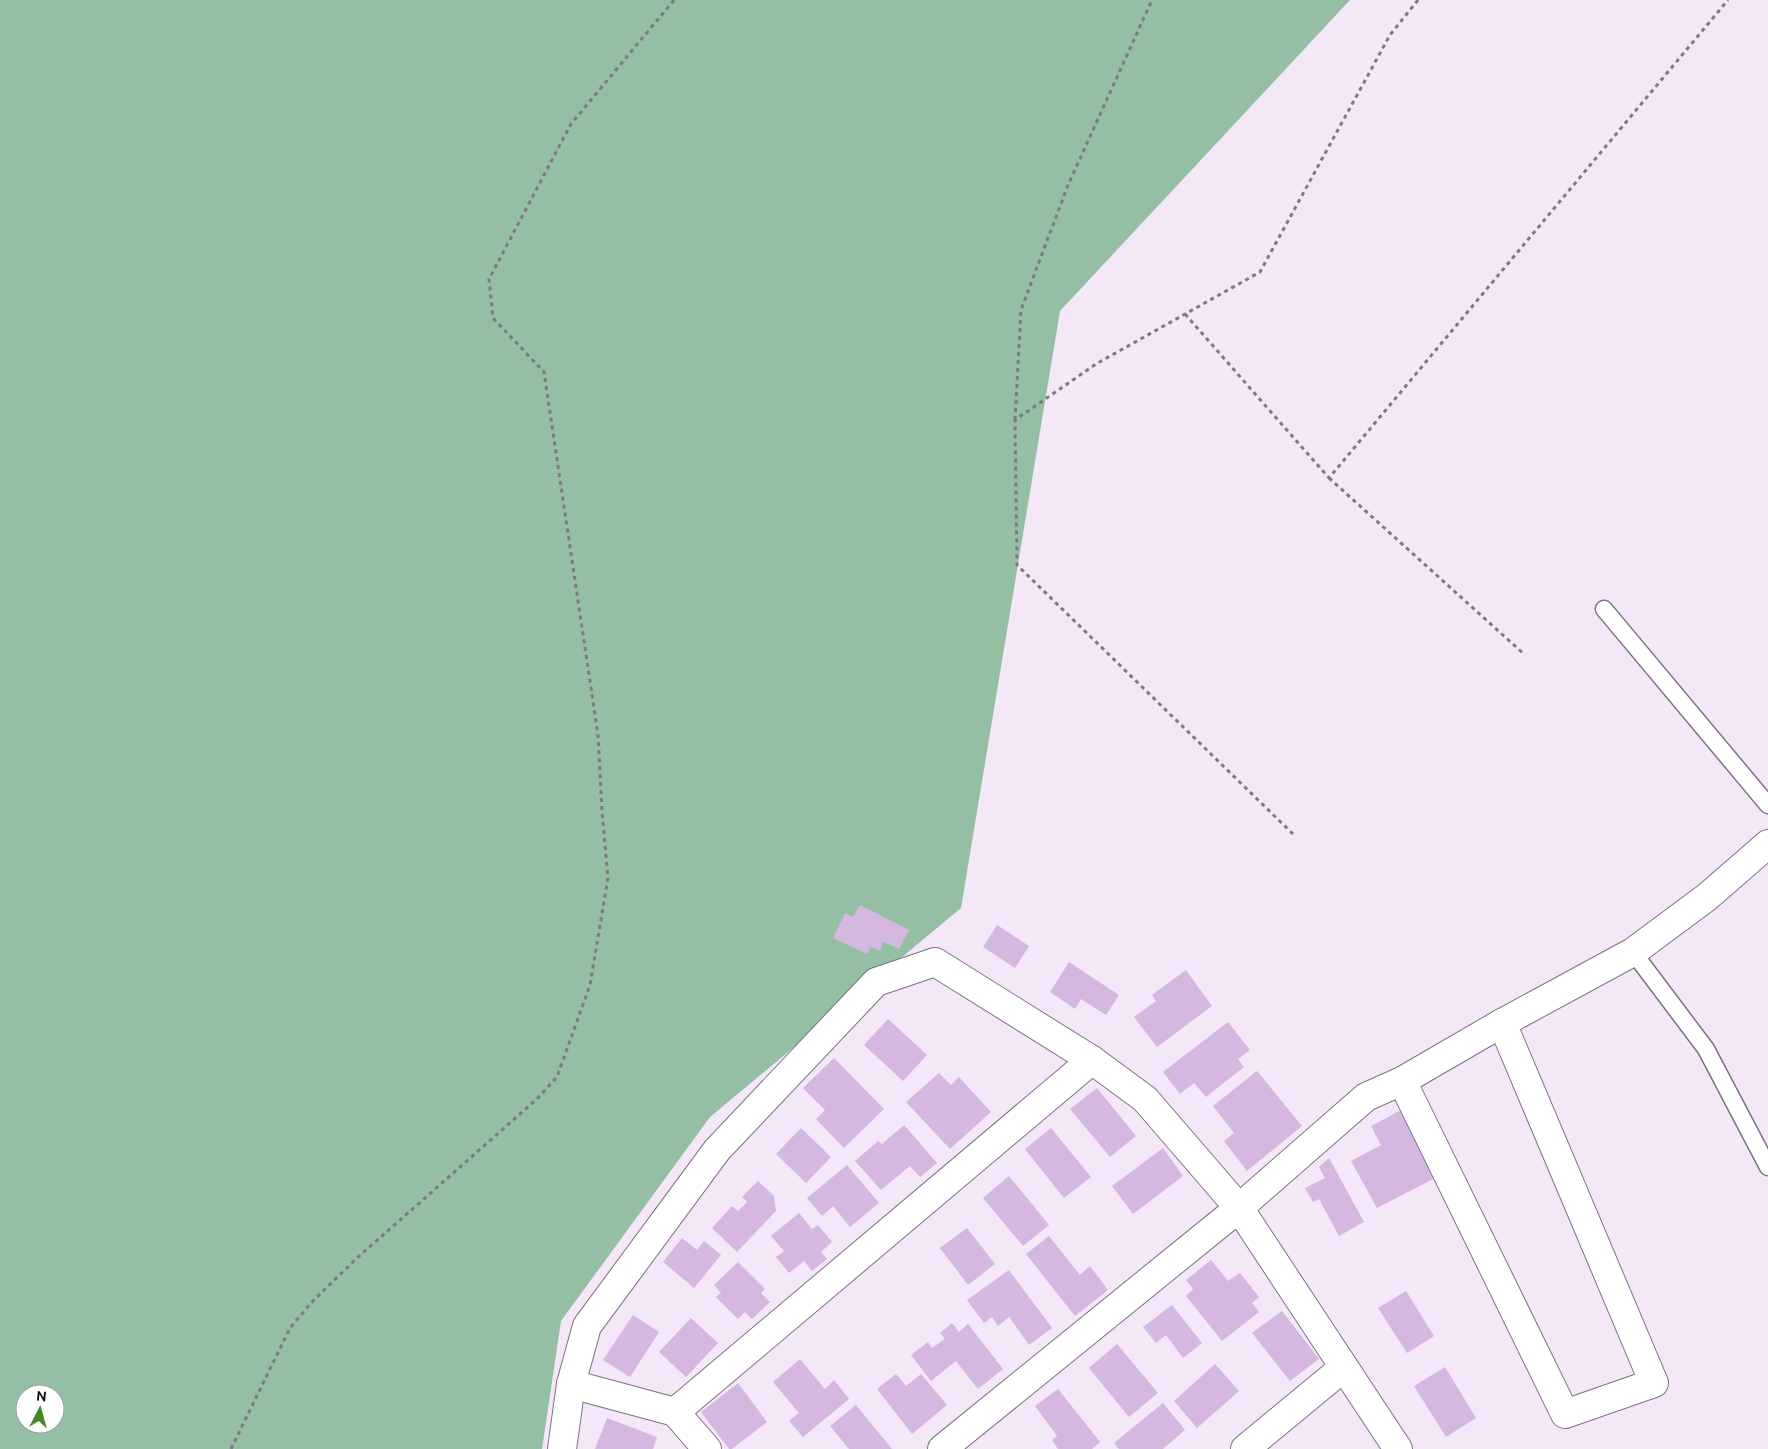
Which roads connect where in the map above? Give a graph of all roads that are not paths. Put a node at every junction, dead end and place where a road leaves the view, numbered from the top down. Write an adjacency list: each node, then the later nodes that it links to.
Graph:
1 (1604, 609): 2 (lane)
2 (1768, 805)
3 (1768, 844): 4 (street)
4 (1633, 952): 5 (street); 8 (lane)
5 (1502, 1023): 7 (street); 7 (street)
6 (1092, 1060): 9 (street); 11 (street); 12 (street)
7 (1402, 1081): 9 (street)
8 (1768, 1167)
9 (1239, 1208): 10 (street); 15 (street)
10 (1343, 1368): 16 (street); 17 (street)
11 (571, 1384): 12 (street); 13 (street)
12 (675, 1412): 14 (street)
13 (562, 1449)
14 (707, 1449)
15 (942, 1449)
16 (1245, 1449)
17 (1398, 1449)

